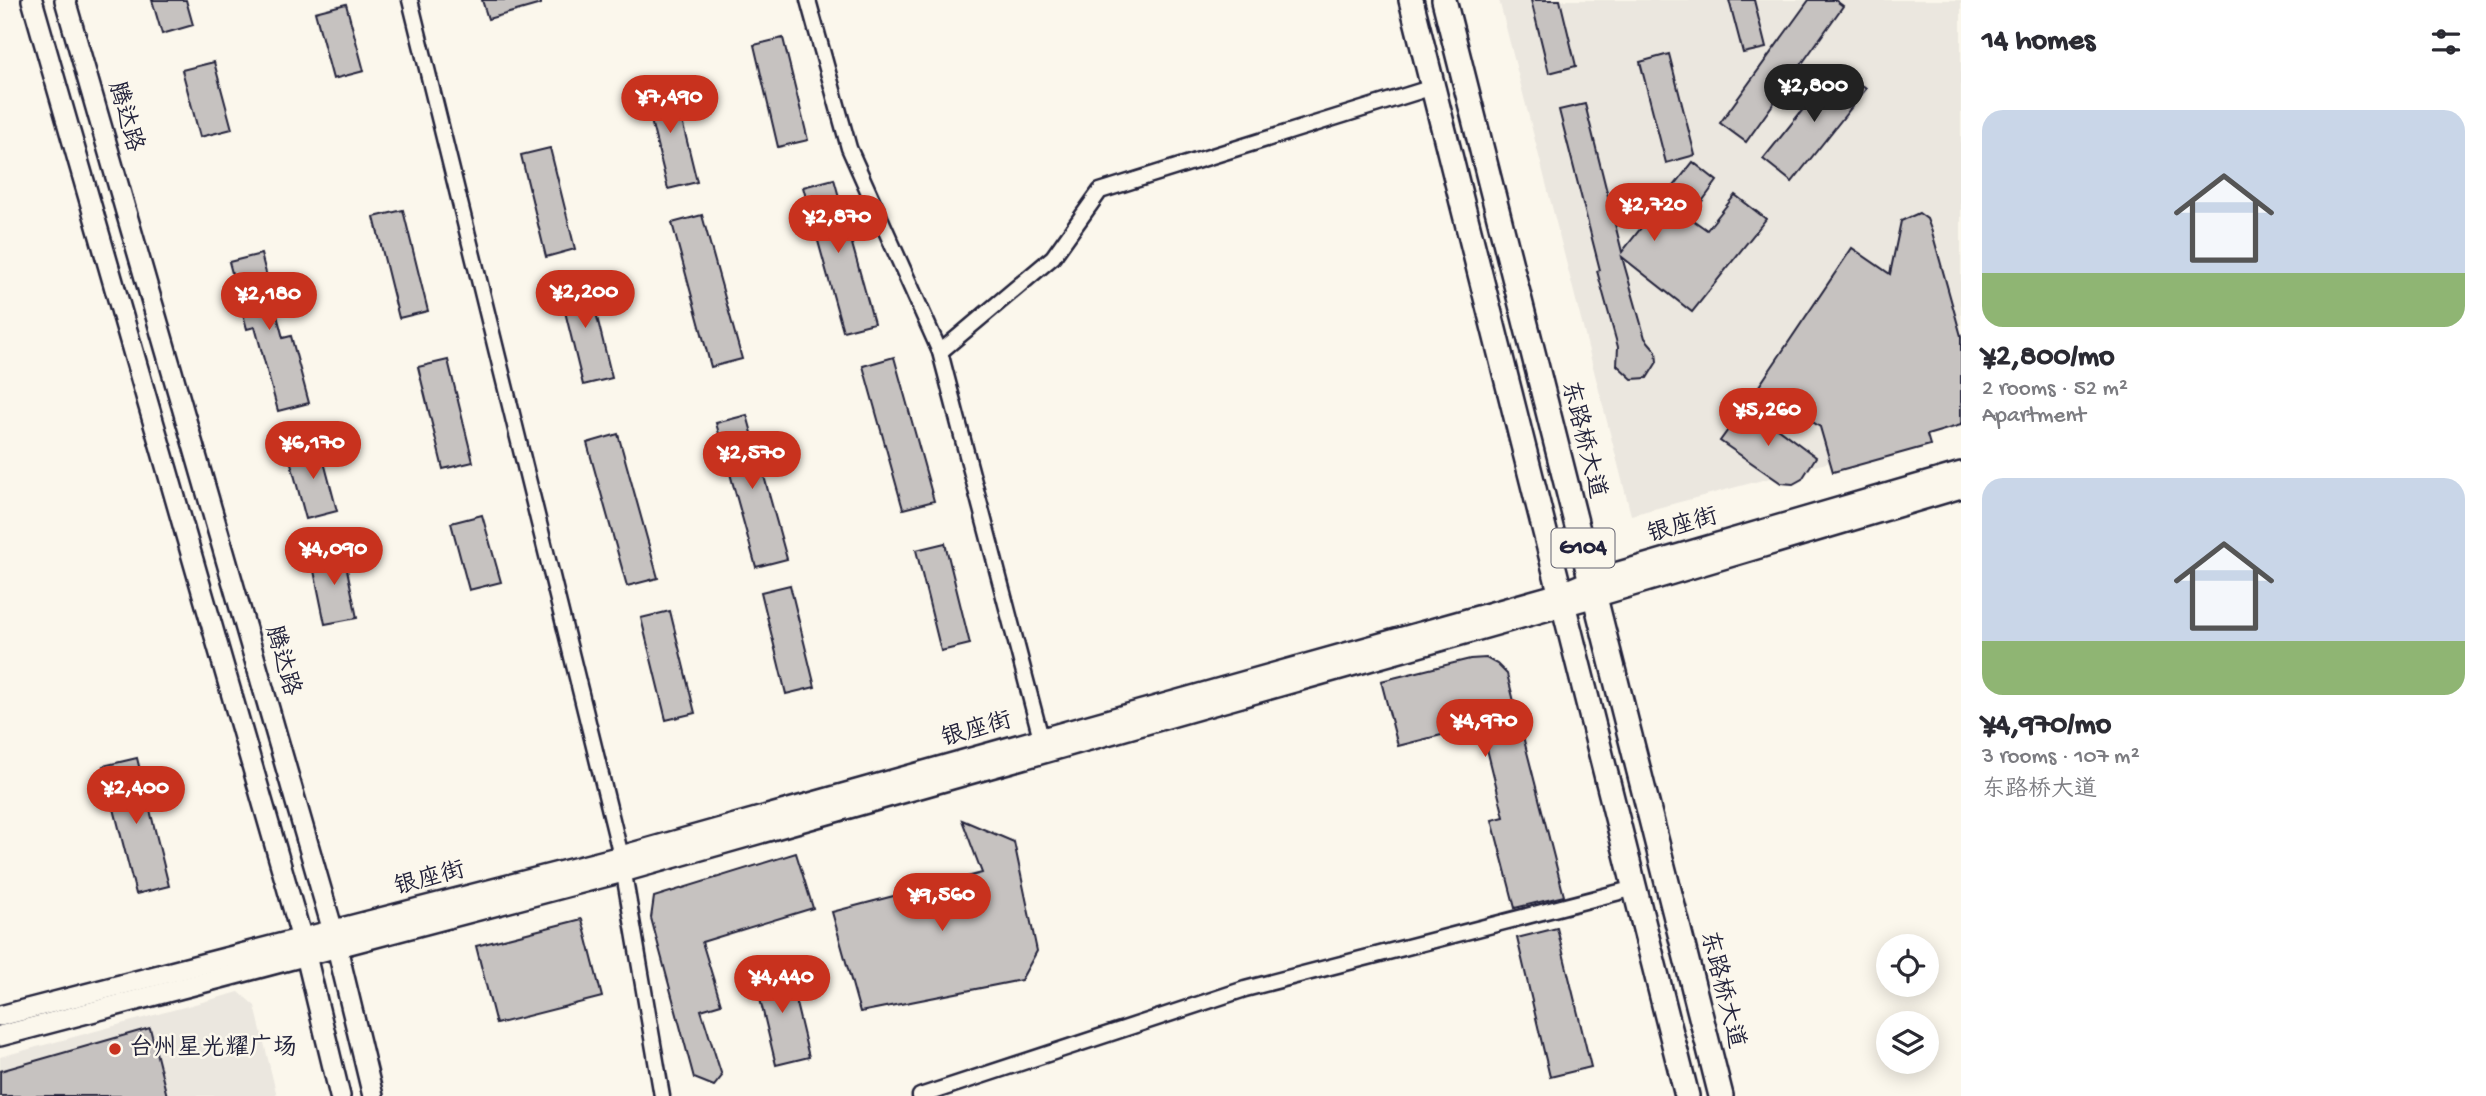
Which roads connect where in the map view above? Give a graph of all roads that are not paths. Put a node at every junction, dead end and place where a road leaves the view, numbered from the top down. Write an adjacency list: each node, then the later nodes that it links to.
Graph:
1 (32, 0): 17 (main road)
2 (65, 0): 16 (main road, 腾达路)
3 (410, 0): 14 (street)
4 (808, 0): 8 (street)
5 (1411, 0): 7 (main road, G104)
6 (1444, 0): 11 (main road, 东路桥大道 / G104)
7 (1433, 87): 8 (street); 12 (main road, G104)
8 (940, 352): 13 (street)
9 (1961, 472): 11 (main road, 银座街)
10 (1961, 488): 11 (main road)
11 (1593, 588): 12 (main road, 银座街); 25 (main road, 东路桥大道 / G104)
12 (1562, 599): 13 (main road, 银座街); 14 (main road); 15 (main road, G104)
13 (1041, 738): 14 (main road, 银座街)
14 (622, 864): 16 (main road); 22 (street)
15 (1634, 888): 23 (street); 24 (main road, G104)
16 (335, 939): 17 (main road); 21 (main road, 腾达路)
17 (304, 947): 18 (main road); 19 (main road); 20 (main road)
18 (0, 1016)
19 (0, 1035)
20 (340, 1096)
21 (373, 1096)
22 (663, 1096)
23 (920, 1096)
24 (1687, 1096)
25 (1721, 1096)

